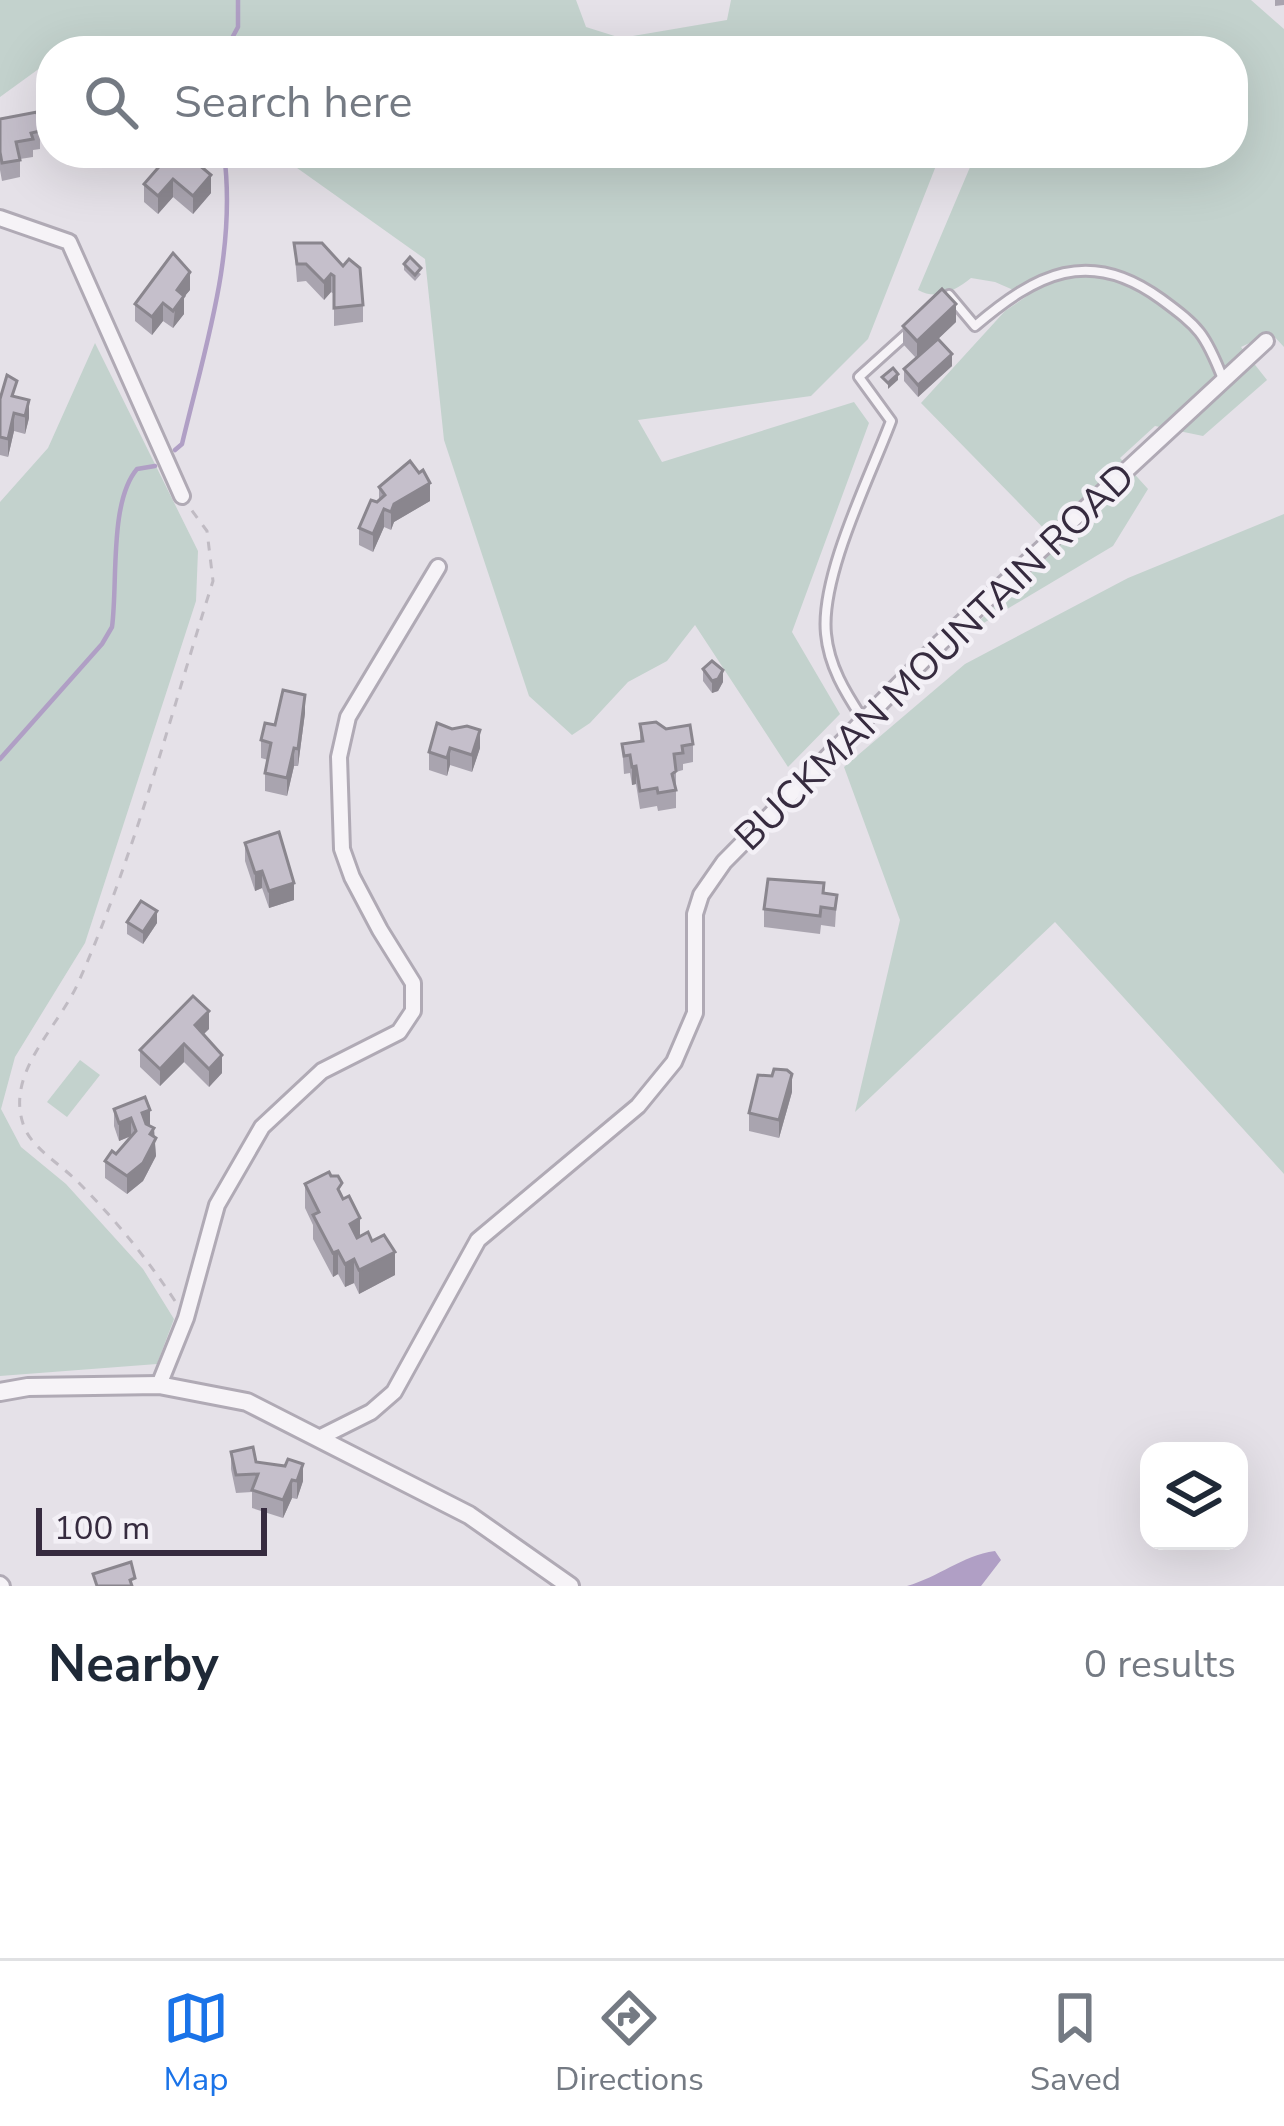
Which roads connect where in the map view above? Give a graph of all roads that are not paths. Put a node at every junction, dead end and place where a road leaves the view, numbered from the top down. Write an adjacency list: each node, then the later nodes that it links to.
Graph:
1 (0, 218): 6 (street)
2 (934, 308): 5 (lane)
3 (919, 322): 8 (lane)
4 (1266, 340): 5 (street, BUCKMAN MOUNTAIN ROAD)
5 (1223, 380): 8 (street, BUCKMAN MOUNTAIN ROAD)
6 (182, 496)
7 (438, 567): 9 (street)
8 (862, 718): 11 (street, BUCKMAN MOUNTAIN ROAD)
9 (159, 1385): 10 (street); 11 (street)
10 (0, 1391)
11 (319, 1438): 12 (street)
12 (570, 1586)

